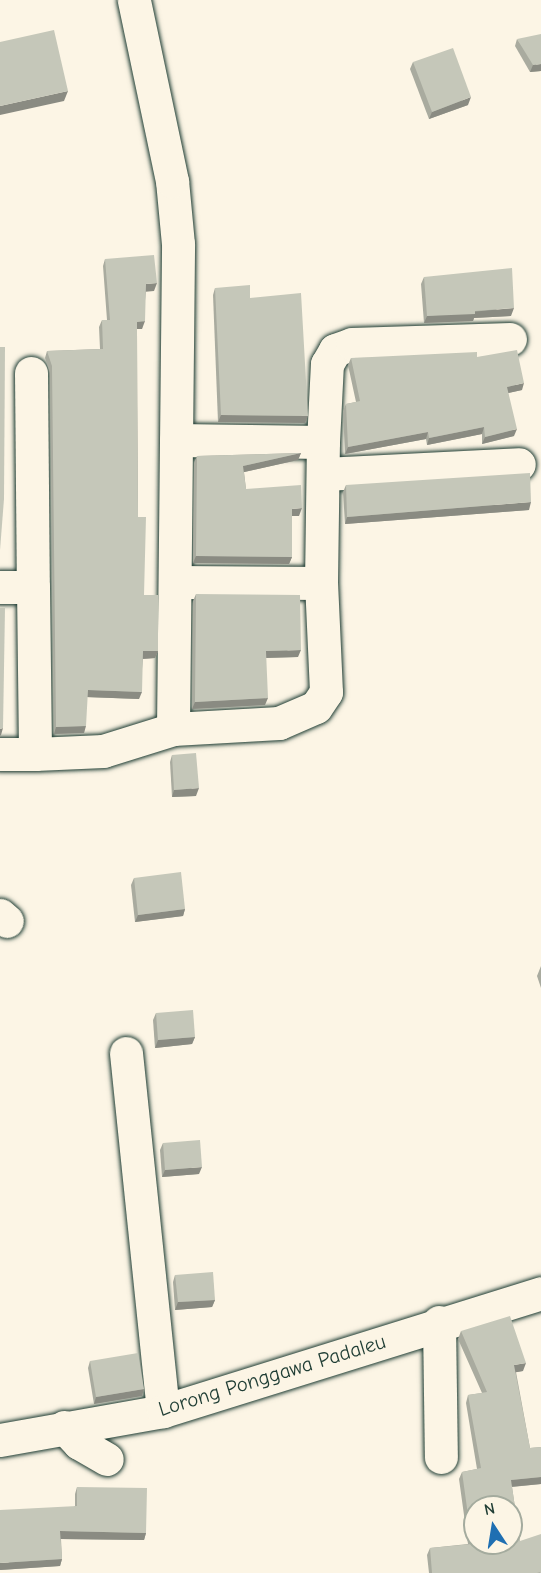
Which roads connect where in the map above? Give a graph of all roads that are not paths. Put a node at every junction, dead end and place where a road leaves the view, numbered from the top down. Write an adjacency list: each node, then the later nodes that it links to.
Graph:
1 (134, 0): 4 (street)
2 (510, 339): 5 (street)
3 (31, 373): 11 (street)
4 (176, 440): 5 (street); 8 (street)
5 (323, 442): 7 (street)
6 (519, 464): 7 (street)
7 (324, 474): 9 (street)
8 (176, 582): 9 (street); 12 (street)
9 (321, 583): 12 (street)
10 (0, 587): 11 (street)
11 (33, 587): 14 (street)
12 (173, 729): 14 (street)
13 (0, 754): 14 (street)
14 (35, 754)
15 (126, 1053): 18 (street)
16 (541, 1293): 17 (street, Lorong Ponggawa Padaleu)
17 (439, 1322): 18 (street, Lorong Ponggawa Padaleu); 21 (street)
18 (164, 1411): 19 (street, Lorong Ponggawa Padaleu)
19 (64, 1427): 20 (street, Lorong Ponggawa Padaleu); 22 (street)
20 (0, 1440)
21 (441, 1457)
22 (107, 1459)

